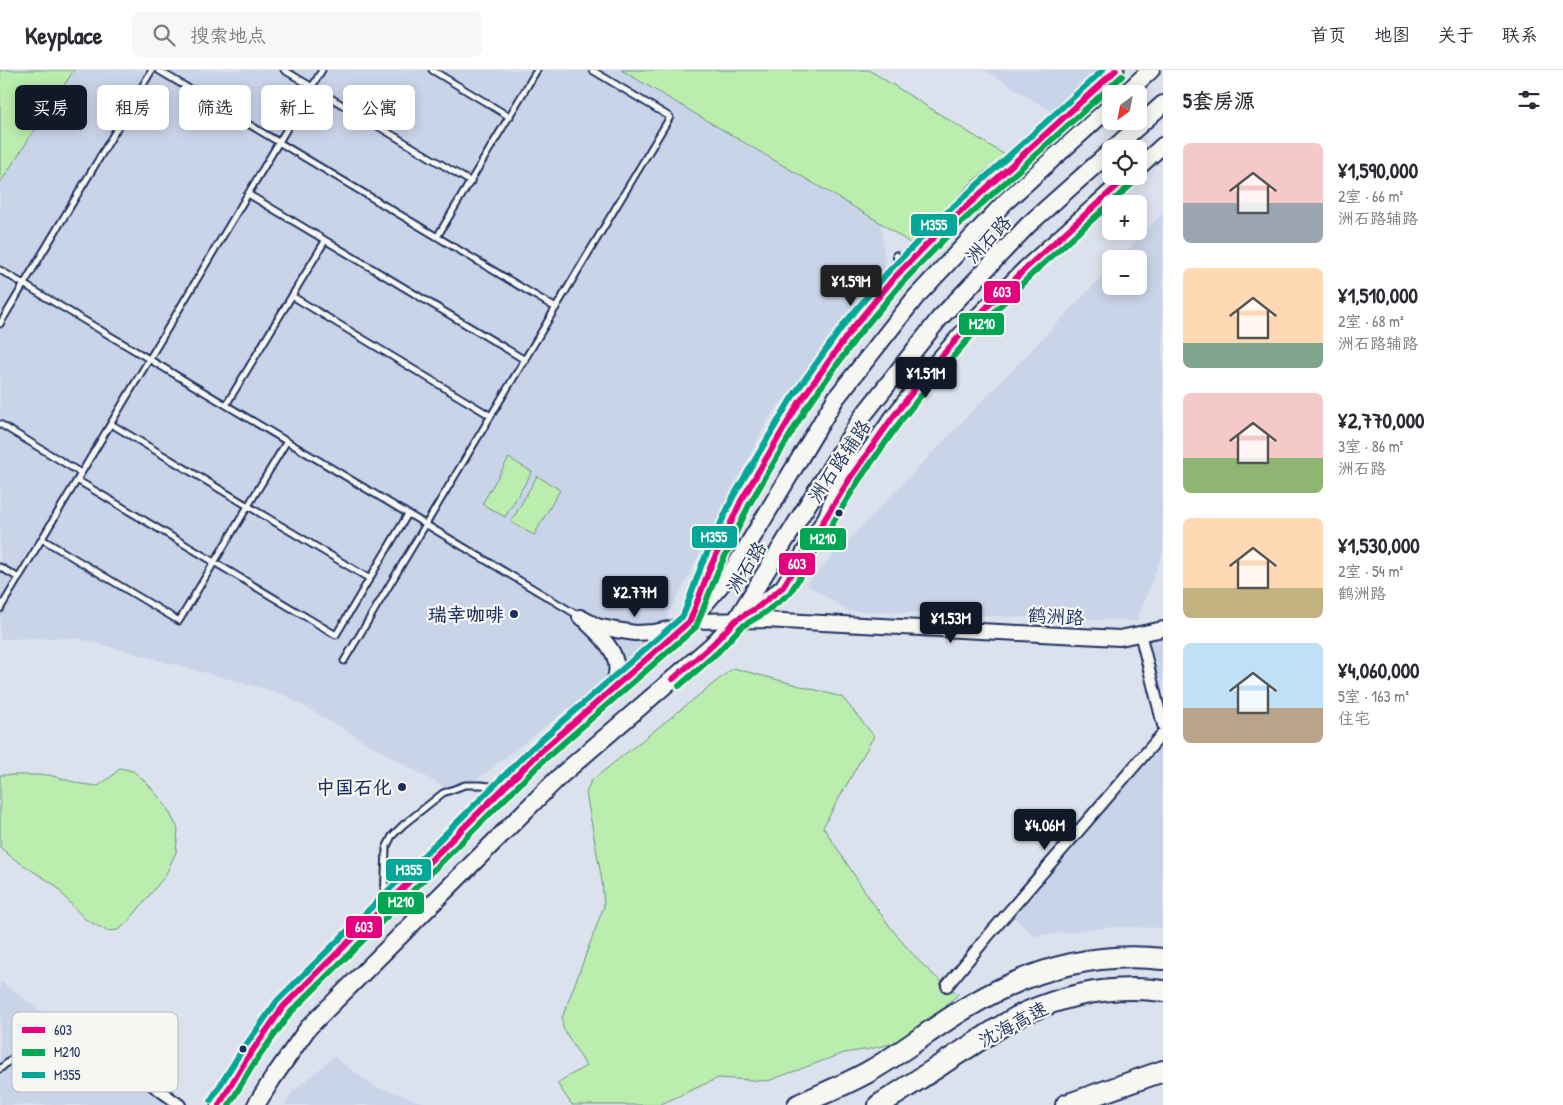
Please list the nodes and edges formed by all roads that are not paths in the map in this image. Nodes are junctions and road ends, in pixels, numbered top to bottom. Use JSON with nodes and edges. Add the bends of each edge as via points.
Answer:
{"nodes":[{"id":1,"x":152,"y":70,"type":"edge"},
{"id":2,"x":158,"y":70,"type":"edge"},
{"id":3,"x":284,"y":70,"type":"edge"},
{"id":4,"x":322,"y":70,"type":"edge"},
{"id":5,"x":432,"y":70,"type":"edge"},
{"id":6,"x":537,"y":70,"type":"edge"},
{"id":7,"x":592,"y":70,"type":"edge"},
{"id":8,"x":1116,"y":70,"type":"edge"},
{"id":9,"x":1151,"y":70,"type":"edge"},
{"id":10,"x":309,"y":85,"type":"edge"},
{"id":11,"x":313,"y":85,"type":"edge"},
{"id":12,"x":1135,"y":85,"type":"edge"},
{"id":13,"x":333,"y":100,"type":"edge"},
{"id":14,"x":1163,"y":104,"type":"edge"},
{"id":15,"x":1102,"y":114,"type":"edge"},
{"id":16,"x":510,"y":116,"type":"junction"},
{"id":17,"x":287,"y":130,"type":"edge"},
{"id":18,"x":1123,"y":140,"type":"edge"},
{"id":19,"x":279,"y":143,"type":"junction"},
{"id":20,"x":1163,"y":145,"type":"edge"},
{"id":21,"x":1102,"y":159,"type":"edge"},
{"id":22,"x":1147,"y":160,"type":"edge"},
{"id":23,"x":470,"y":182,"type":"junction"},
{"id":24,"x":1118,"y":185,"type":"edge"},
{"id":25,"x":248,"y":194,"type":"junction"},
{"id":26,"x":437,"y":237,"type":"junction"},
{"id":27,"x":325,"y":240,"type":"junction"},
{"id":28,"x":896,"y":255,"type":"dead end"},
{"id":29,"x":0,"y":270,"type":"edge"},
{"id":30,"x":900,"y":271,"type":"junction"},
{"id":31,"x":24,"y":284,"type":"junction"},
{"id":32,"x":292,"y":296,"type":"junction"},
{"id":33,"x":556,"y":308,"type":"junction"},
{"id":34,"x":0,"y":324,"type":"edge"},
{"id":35,"x":149,"y":359,"type":"junction"},
{"id":36,"x":525,"y":360,"type":"junction"},
{"id":37,"x":226,"y":405,"type":"junction"},
{"id":38,"x":491,"y":416,"type":"junction"},
{"id":39,"x":862,"y":417,"type":"junction"},
{"id":40,"x":0,"y":424,"type":"edge"},
{"id":41,"x":111,"y":424,"type":"junction"},
{"id":42,"x":286,"y":441,"type":"junction"},
{"id":43,"x":81,"y":473,"type":"junction"},
{"id":44,"x":77,"y":480,"type":"junction"},
{"id":45,"x":248,"y":506,"type":"junction"},
{"id":46,"x":408,"y":514,"type":"junction"},
{"id":47,"x":828,"y":514,"type":"junction"},
{"id":48,"x":426,"y":525,"type":"junction"},
{"id":49,"x":42,"y":539,"type":"junction"},
{"id":50,"x":214,"y":562,"type":"junction"},
{"id":51,"x":0,"y":567,"type":"edge"},
{"id":52,"x":18,"y":578,"type":"junction"},
{"id":53,"x":370,"y":579,"type":"junction"},
{"id":54,"x":0,"y":609,"type":"edge"},
{"id":55,"x":580,"y":617,"type":"junction"},
{"id":56,"x":736,"y":620,"type":"junction"},
{"id":57,"x":690,"y":621,"type":"junction"},
{"id":58,"x":1163,"y":628,"type":"edge"},
{"id":59,"x":1140,"y":633,"type":"junction"},
{"id":60,"x":344,"y":661,"type":"dead end"},
{"id":61,"x":605,"y":697,"type":"junction"},
{"id":62,"x":1163,"y":725,"type":"edge"},
{"id":63,"x":1163,"y":733,"type":"edge"},
{"id":64,"x":504,"y":787,"type":"junction"},
{"id":65,"x":382,"y":908,"type":"junction"},
{"id":66,"x":1163,"y":958,"type":"edge"},
{"id":67,"x":947,"y":986,"type":"dead end"},
{"id":68,"x":1163,"y":991,"type":"edge"},
{"id":69,"x":12,"y":1059,"type":"edge"},
{"id":70,"x":0,"y":1069,"type":"edge"},
{"id":71,"x":1163,"y":1071,"type":"edge"},
{"id":72,"x":162,"y":1092,"type":"edge"},
{"id":73,"x":180,"y":1105,"type":"edge"},
{"id":74,"x":219,"y":1105,"type":"edge"},
{"id":75,"x":256,"y":1105,"type":"edge"},
{"id":76,"x":798,"y":1105,"type":"edge"},
{"id":77,"x":879,"y":1105,"type":"edge"},
{"id":78,"x":1066,"y":1105,"type":"edge"}],
"edges":[{"from":1,"to":31,"type":"lane"},
{"from":2,"to":19,"type":"lane"},
{"from":3,"to":10,"type":"lane"},
{"from":4,"to":11,"type":"lane"},
{"from":5,"to":16,"type":"lane"},
{"from":6,"to":16,"type":"lane"},
{"from":7,"to":33,"type":"lane","via":[[670,117]]},
{"from":8,"to":30,"type":"main road"},
{"from":9,"to":12,"type":"main road"},
{"from":13,"to":23,"type":"lane"},
{"from":14,"to":18,"type":"main road","name":"洲石路"},
{"from":15,"to":57,"type":"main road","name":"洲石路","via":[[1006,202],[915,298],[836,398],[732,573]]},
{"from":16,"to":23,"type":"lane"},
{"from":17,"to":19,"type":"lane"},
{"from":19,"to":25,"type":"lane"},
{"from":19,"to":26,"type":"lane"},
{"from":20,"to":22,"type":"main road"},
{"from":21,"to":39,"type":"main road","name":"洲石路","via":[[1028,225],[946,312]]},
{"from":23,"to":26,"type":"lane"},
{"from":24,"to":47,"type":"main road","name":"洲石路辅路","via":[[1026,268],[932,367],[893,417]]},
{"from":25,"to":27,"type":"lane"},
{"from":25,"to":35,"type":"lane"},
{"from":26,"to":33,"type":"lane"},
{"from":27,"to":32,"type":"lane"},
{"from":27,"to":36,"type":"lane"},
{"from":28,"to":30,"type":"lane"},
{"from":29,"to":31,"type":"lane"},
{"from":30,"to":57,"type":"main road","via":[[852,329],[799,403],[741,501]]},
{"from":31,"to":34,"type":"lane"},
{"from":31,"to":35,"type":"lane"},
{"from":32,"to":37,"type":"lane"},
{"from":32,"to":38,"type":"lane"},
{"from":33,"to":36,"type":"lane"},
{"from":35,"to":37,"type":"lane"},
{"from":35,"to":41,"type":"lane"},
{"from":36,"to":38,"type":"lane"},
{"from":37,"to":42,"type":"lane"},
{"from":38,"to":48,"type":"lane"},
{"from":39,"to":47,"type":"main road"},
{"from":39,"to":56,"type":"main road","name":"洲石路"},
{"from":40,"to":43,"type":"lane"},
{"from":41,"to":43,"type":"lane"},
{"from":41,"to":45,"type":"lane"},
{"from":42,"to":45,"type":"lane"},
{"from":42,"to":46,"type":"lane"},
{"from":43,"to":44,"type":"lane"},
{"from":44,"to":49,"type":"lane"},
{"from":44,"to":50,"type":"lane"},
{"from":45,"to":50,"type":"lane"},
{"from":45,"to":53,"type":"lane"},
{"from":46,"to":48,"type":"lane"},
{"from":46,"to":53,"type":"lane"},
{"from":47,"to":56,"type":"main road","name":"洲石路辅路","via":[[783,587]]},
{"from":48,"to":55,"type":"lane"},
{"from":48,"to":60,"type":"lane"},
{"from":49,"to":50,"type":"lane","via":[[179,621]]},
{"from":49,"to":52,"type":"lane"},
{"from":50,"to":53,"type":"lane","via":[[336,636]]},
{"from":51,"to":52,"type":"lane"},
{"from":52,"to":54,"type":"lane"},
{"from":55,"to":57,"type":"street","name":"鹤洲路","via":[[597,626],[635,632],[654,632]]},
{"from":55,"to":61,"type":"street","via":[[610,646],[616,659],[613,686]]},
{"from":56,"to":57,"type":"street","name":"鹤洲路"},
{"from":56,"to":59,"type":"street","name":"鹤洲路","via":[[793,620],[1120,638]]},
{"from":56,"to":75,"type":"main road","name":"洲石路","via":[[712,645],[560,778],[308,1028]]},
{"from":57,"to":61,"type":"main road","name":"洲石路"},
{"from":58,"to":59,"type":"street","name":"鹤洲路"},
{"from":59,"to":62,"type":"street"},
{"from":61,"to":64,"type":"main road","name":"洲石路"},
{"from":63,"to":67,"type":"street"},
{"from":64,"to":65,"type":"main road","name":"洲石路"},
{"from":64,"to":65,"type":"lane","via":[[465,785],[443,793],[403,825],[386,848]]},
{"from":65,"to":74,"type":"main road","name":"洲石路","via":[[283,1007]]},
{"from":66,"to":76,"type":"highway","via":[[1096,959],[1056,966],[1013,982],[971,1005],[871,1071]]},
{"from":68,"to":77,"type":"highway","name":"沈海高速","via":[[1105,990],[1062,999],[1024,1014]]},
{"from":69,"to":70,"type":"lane"},
{"from":71,"to":78,"type":"highway"},
{"from":72,"to":73,"type":"street"}]}
